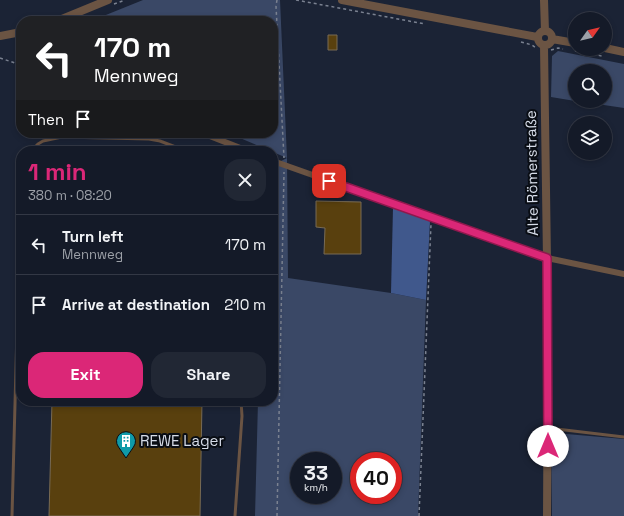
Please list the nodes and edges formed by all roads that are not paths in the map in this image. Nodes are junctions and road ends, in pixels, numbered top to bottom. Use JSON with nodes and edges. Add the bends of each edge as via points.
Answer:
{"nodes":[{"id":1,"x":108,"y":0,"type":"edge"},
{"id":2,"x":342,"y":0,"type":"edge"},
{"id":3,"x":544,"y":0,"type":"edge"},
{"id":4,"x":68,"y":16,"type":"edge"},
{"id":5,"x":545,"y":31,"type":"junction"},
{"id":6,"x":16,"y":33,"type":"edge"},
{"id":7,"x":0,"y":36,"type":"edge"},
{"id":8,"x":537,"y":37,"type":"junction"},
{"id":9,"x":552,"y":39,"type":"junction"},
{"id":10,"x":568,"y":45,"type":"edge"},
{"id":11,"x":544,"y":48,"type":"junction"},
{"id":12,"x":612,"y":52,"type":"edge"},
{"id":13,"x":624,"y":52,"type":"edge"},
{"id":14,"x":57,"y":138,"type":"edge"},
{"id":15,"x":106,"y":138,"type":"edge"},
{"id":16,"x":215,"y":138,"type":"edge"},
{"id":17,"x":36,"y":146,"type":"edge"},
{"id":18,"x":173,"y":146,"type":"edge"},
{"id":19,"x":235,"y":146,"type":"edge"},
{"id":20,"x":278,"y":163,"type":"edge"},
{"id":21,"x":547,"y":258,"type":"junction"},
{"id":22,"x":624,"y":274,"type":"edge"},
{"id":23,"x":16,"y":367,"type":"edge"},
{"id":24,"x":241,"y":406,"type":"edge"},
{"id":25,"x":548,"y":428,"type":"junction"},
{"id":26,"x":624,"y":437,"type":"edge"},
{"id":27,"x":12,"y":516,"type":"edge"},
{"id":28,"x":235,"y":516,"type":"edge"},
{"id":29,"x":547,"y":516,"type":"edge"}],
"edges":[{"from":1,"to":4,"type":"street"},
{"from":2,"to":8,"type":"street"},
{"from":3,"to":5,"type":"street"},
{"from":5,"to":8,"type":"street","via":[[540,32]]},
{"from":5,"to":9,"type":"street"},
{"from":6,"to":7,"type":"street"},
{"from":8,"to":11,"type":"street"},
{"from":9,"to":10,"type":"street"},
{"from":9,"to":11,"type":"street"},
{"from":11,"to":21,"type":"street","name":"Alte Römerstraße"},
{"from":12,"to":13,"type":"street"},
{"from":14,"to":17,"type":"lane","via":[[43,141]]},
{"from":15,"to":18,"type":"lane","via":[[149,139]]},
{"from":16,"to":19,"type":"street"},
{"from":20,"to":21,"type":"street"},
{"from":21,"to":22,"type":"street"},
{"from":21,"to":25,"type":"street","name":"Alte Römerstraße"},
{"from":23,"to":27,"type":"lane"},
{"from":24,"to":28,"type":"lane"},
{"from":25,"to":26,"type":"lane"},
{"from":25,"to":29,"type":"street","name":"Alte Römerstraße"}]}
